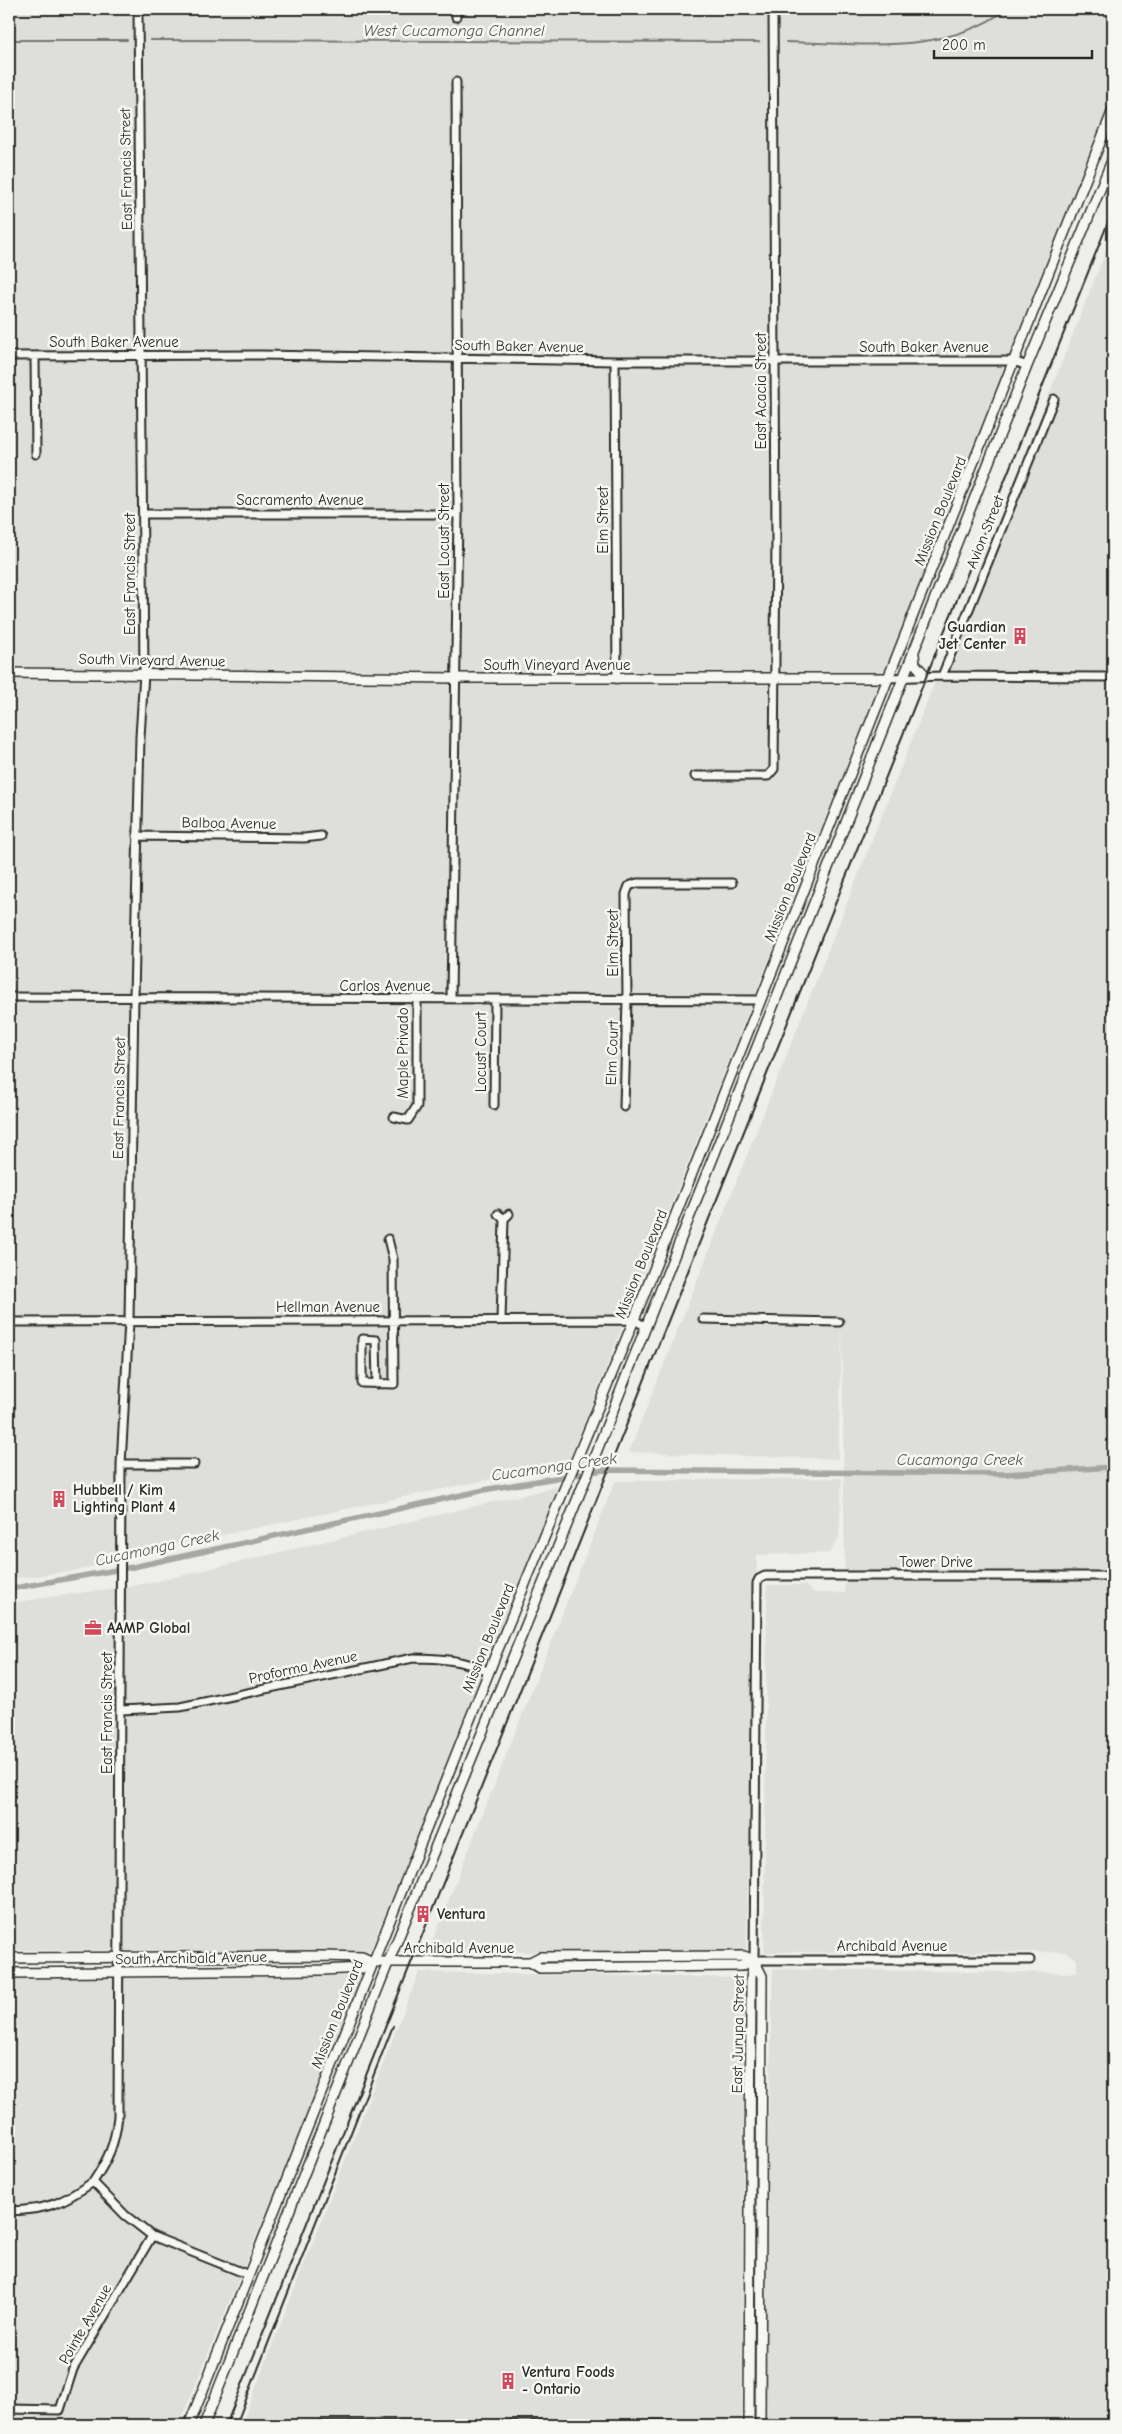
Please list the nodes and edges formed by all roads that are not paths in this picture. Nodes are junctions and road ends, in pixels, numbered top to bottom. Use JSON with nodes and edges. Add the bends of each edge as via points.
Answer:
{"nodes":[{"id":1,"x":138,"y":9,"type":"edge"},
{"id":2,"x":773,"y":9,"type":"edge"},
{"id":3,"x":456,"y":82,"type":"dead end"},
{"id":4,"x":1113,"y":110,"type":"edge"},
{"id":5,"x":1113,"y":158,"type":"edge"},
{"id":6,"x":9,"y":356,"type":"edge"},
{"id":7,"x":35,"y":356,"type":"junction"},
{"id":8,"x":142,"y":356,"type":"junction"},
{"id":9,"x":457,"y":359,"type":"junction"},
{"id":10,"x":774,"y":359,"type":"junction"},
{"id":11,"x":615,"y":361,"type":"junction"},
{"id":12,"x":1014,"y":361,"type":"junction"},
{"id":13,"x":1027,"y":366,"type":"junction"},
{"id":14,"x":1054,"y":399,"type":"dead end"},
{"id":15,"x":36,"y":454,"type":"dead end"},
{"id":16,"x":143,"y":514,"type":"junction"},
{"id":17,"x":458,"y":514,"type":"junction"},
{"id":18,"x":914,"y":653,"type":"junction"},
{"id":19,"x":9,"y":673,"type":"edge"},
{"id":20,"x":144,"y":673,"type":"junction"},
{"id":21,"x":926,"y":676,"type":"junction"},
{"id":22,"x":942,"y":676,"type":"junction"},
{"id":23,"x":905,"y":677,"type":"junction"},
{"id":24,"x":1105,"y":677,"type":"dead end"},
{"id":25,"x":456,"y":678,"type":"junction"},
{"id":26,"x":888,"y":678,"type":"junction"},
{"id":27,"x":617,"y":679,"type":"junction"},
{"id":28,"x":776,"y":679,"type":"junction"},
{"id":29,"x":694,"y":776,"type":"dead end"},
{"id":30,"x":138,"y":836,"type":"junction"},
{"id":31,"x":321,"y":836,"type":"dead end"},
{"id":32,"x":732,"y":884,"type":"dead end"},
{"id":33,"x":9,"y":997,"type":"edge"},
{"id":34,"x":134,"y":997,"type":"junction"},
{"id":35,"x":417,"y":1000,"type":"junction"},
{"id":36,"x":451,"y":1000,"type":"junction"},
{"id":37,"x":495,"y":1000,"type":"junction"},
{"id":38,"x":627,"y":1000,"type":"junction"},
{"id":39,"x":760,"y":1000,"type":"junction"},
{"id":40,"x":494,"y":1105,"type":"dead end"},
{"id":41,"x":624,"y":1107,"type":"dead end"},
{"id":42,"x":394,"y":1117,"type":"dead end"},
{"id":43,"x":498,"y":1214,"type":"dead end"},
{"id":44,"x":388,"y":1240,"type":"dead end"},
{"id":45,"x":703,"y":1319,"type":"dead end"},
{"id":46,"x":501,"y":1320,"type":"junction"},
{"id":47,"x":634,"y":1320,"type":"junction"},
{"id":48,"x":129,"y":1321,"type":"junction"},
{"id":49,"x":392,"y":1321,"type":"junction"},
{"id":50,"x":9,"y":1322,"type":"edge"},
{"id":51,"x":839,"y":1322,"type":"dead end"},
{"id":52,"x":645,"y":1326,"type":"junction"},
{"id":53,"x":377,"y":1384,"type":"junction"},
{"id":54,"x":121,"y":1464,"type":"junction"},
{"id":55,"x":194,"y":1464,"type":"dead end"},
{"id":56,"x":1113,"y":1576,"type":"edge"},
{"id":57,"x":489,"y":1672,"type":"junction"},
{"id":58,"x":120,"y":1710,"type":"junction"},
{"id":59,"x":404,"y":1923,"type":"junction"},
{"id":60,"x":687,"y":1956,"type":"junction"},
{"id":61,"x":9,"y":1958,"type":"edge"},
{"id":62,"x":119,"y":1958,"type":"junction"},
{"id":63,"x":754,"y":1960,"type":"junction"},
{"id":64,"x":1030,"y":1960,"type":"dead end"},
{"id":65,"x":372,"y":1962,"type":"junction"},
{"id":66,"x":389,"y":1962,"type":"junction"},
{"id":67,"x":412,"y":1962,"type":"junction"},
{"id":68,"x":530,"y":1962,"type":"junction"},
{"id":69,"x":662,"y":1967,"type":"junction"},
{"id":70,"x":350,"y":1968,"type":"junction"},
{"id":71,"x":119,"y":1972,"type":"junction"},
{"id":72,"x":9,"y":1973,"type":"edge"},
{"id":73,"x":361,"y":1990,"type":"junction"},
{"id":74,"x":93,"y":2182,"type":"junction"},
{"id":75,"x":9,"y":2210,"type":"edge"},
{"id":76,"x":152,"y":2236,"type":"junction"},
{"id":77,"x":249,"y":2275,"type":"junction"},
{"id":78,"x":9,"y":2410,"type":"edge"},
{"id":79,"x":188,"y":2425,"type":"edge"},
{"id":80,"x":204,"y":2425,"type":"edge"},
{"id":81,"x":749,"y":2425,"type":"edge"},
{"id":82,"x":760,"y":2425,"type":"edge"}],
"edges":[{"from":1,"to":8,"type":"street","name":"East Francis Street"},
{"from":2,"to":10,"type":"street","name":"East Acacia Street"},
{"from":3,"to":9,"type":"street","name":"East Locust Street"},
{"from":4,"to":12,"type":"main road","name":"Mission Boulevard"},
{"from":5,"to":13,"type":"main road","name":"Mission Boulevard"},
{"from":6,"to":7,"type":"street","name":"South Baker Avenue"},
{"from":7,"to":8,"type":"street","name":"South Baker Avenue"},
{"from":7,"to":15,"type":"street"},
{"from":8,"to":9,"type":"street","name":"South Baker Avenue"},
{"from":8,"to":16,"type":"street","name":"East Francis Street"},
{"from":9,"to":11,"type":"street","name":"South Baker Avenue"},
{"from":9,"to":17,"type":"street","name":"East Locust Street"},
{"from":10,"to":11,"type":"street","name":"South Baker Avenue"},
{"from":10,"to":12,"type":"street","name":"South Baker Avenue"},
{"from":10,"to":28,"type":"street","name":"East Acacia Street"},
{"from":11,"to":27,"type":"street","name":"Elm Street"},
{"from":12,"to":13,"type":"street","name":"South Baker Avenue"},
{"from":12,"to":26,"type":"main road","name":"Mission Boulevard"},
{"from":13,"to":18,"type":"main road","name":"Mission Boulevard"},
{"from":14,"to":22,"type":"street","name":"Avion Street"},
{"from":16,"to":17,"type":"street","name":"Sacramento Avenue"},
{"from":16,"to":20,"type":"street","name":"East Francis Street"},
{"from":17,"to":25,"type":"street","name":"East Locust Street"},
{"from":18,"to":21,"type":"main road","via":[[914,663]]},
{"from":18,"to":23,"type":"main road","name":"Mission Boulevard"},
{"from":19,"to":20,"type":"main road","name":"South Vineyard Avenue"},
{"from":20,"to":25,"type":"main road","name":"South Vineyard Avenue"},
{"from":20,"to":30,"type":"street","name":"East Francis Street"},
{"from":21,"to":22,"type":"street","name":"South Vineyard Avenue"},
{"from":21,"to":23,"type":"street","name":"South Vineyard Avenue"},
{"from":22,"to":24,"type":"street","name":"South Vineyard Avenue"},
{"from":23,"to":26,"type":"street","name":"South Vineyard Avenue"},
{"from":23,"to":52,"type":"main road","name":"Mission Boulevard"},
{"from":25,"to":27,"type":"main road","name":"South Vineyard Avenue"},
{"from":25,"to":36,"type":"street","name":"East Locust Street"},
{"from":26,"to":28,"type":"main road","name":"South Vineyard Avenue"},
{"from":26,"to":39,"type":"main road","name":"Mission Boulevard"},
{"from":27,"to":28,"type":"main road","name":"South Vineyard Avenue"},
{"from":28,"to":29,"type":"street","name":"East Acacia Street","via":[[772,773],[768,776]]},
{"from":30,"to":31,"type":"street","name":"Balboa Avenue"},
{"from":30,"to":34,"type":"street","name":"East Francis Street"},
{"from":32,"to":38,"type":"street","name":"Elm Street","via":[[637,883],[629,886],[626,894]]},
{"from":33,"to":34,"type":"street","name":"Carlos Avenue"},
{"from":34,"to":35,"type":"street","name":"Carlos Avenue"},
{"from":34,"to":48,"type":"street","name":"East Francis Street"},
{"from":35,"to":36,"type":"street","name":"Carlos Avenue"},
{"from":35,"to":42,"type":"street","name":"Maple Privado","via":[[417,1106],[408,1120]]},
{"from":36,"to":37,"type":"street","name":"Carlos Avenue"},
{"from":37,"to":38,"type":"street","name":"Carlos Avenue"},
{"from":37,"to":40,"type":"street","name":"Locust Court"},
{"from":38,"to":39,"type":"street","name":"Carlos Avenue"},
{"from":38,"to":41,"type":"street","name":"Elm Court"},
{"from":39,"to":47,"type":"main road","name":"Mission Boulevard"},
{"from":43,"to":46,"type":"street","via":[[506,1217]]},
{"from":44,"to":49,"type":"street","via":[[393,1260]]},
{"from":45,"to":51,"type":"street"},
{"from":46,"to":47,"type":"street","name":"Hellman Avenue"},
{"from":46,"to":49,"type":"street","name":"Hellman Avenue"},
{"from":47,"to":52,"type":"street","name":"Hellman Avenue"},
{"from":47,"to":57,"type":"main road","name":"Mission Boulevard"},
{"from":48,"to":49,"type":"street","name":"Hellman Avenue"},
{"from":48,"to":50,"type":"street","name":"Hellman Avenue"},
{"from":48,"to":54,"type":"street","name":"East Francis Street"},
{"from":49,"to":53,"type":"street","via":[[394,1384]]},
{"from":52,"to":59,"type":"main road","name":"Mission Boulevard"},
{"from":53,"to":53,"type":"street","via":[[362,1383],[362,1339],[376,1340]]},
{"from":54,"to":55,"type":"street"},
{"from":54,"to":58,"type":"street","name":"East Francis Street"},
{"from":56,"to":63,"type":"street","name":"Tower Drive","via":[[766,1576],[759,1579],[756,1593]]},
{"from":57,"to":58,"type":"street","name":"Proforma Avenue","via":[[441,1658],[413,1658],[180,1706]]},
{"from":57,"to":65,"type":"main road","name":"Mission Boulevard"},
{"from":58,"to":62,"type":"street","name":"East Francis Street"},
{"from":59,"to":66,"type":"main road","name":"Mission Boulevard"},
{"from":59,"to":67,"type":"main road","via":[[400,1949],[403,1956]]},
{"from":60,"to":63,"type":"main road","name":"Archibald Avenue","via":[[744,1956]]},
{"from":60,"to":68,"type":"main road","name":"Archibald Avenue","via":[[540,1957]]},
{"from":60,"to":69,"type":"main road"},
{"from":61,"to":62,"type":"main road","name":"South Archibald Avenue"},
{"from":62,"to":65,"type":"main road","name":"South Archibald Avenue","via":[[362,1956]]},
{"from":62,"to":71,"type":"street","name":"East Francis Street"},
{"from":63,"to":64,"type":"street","name":"Archibald Avenue"},
{"from":63,"to":69,"type":"main road","name":"Archibald Avenue","via":[[741,1966]]},
{"from":63,"to":81,"type":"main road","name":"East Jurupa Street","via":[[751,1977]]},
{"from":63,"to":82,"type":"main road","name":"East Jurupa Street","via":[[762,1976]]},
{"from":65,"to":66,"type":"main road","name":"South Archibald Avenue"},
{"from":65,"to":70,"type":"main road","name":"South Archibald Avenue","via":[[362,1968]]},
{"from":65,"to":73,"type":"main road","name":"Mission Boulevard"},
{"from":66,"to":67,"type":"main road","name":"Archibald Avenue"},
{"from":66,"to":80,"type":"main road","name":"Mission Boulevard"},
{"from":67,"to":68,"type":"main road","name":"Archibald Avenue"},
{"from":68,"to":69,"type":"main road","name":"Archibald Avenue","via":[[540,1968]]},
{"from":70,"to":71,"type":"main road","name":"South Archibald Avenue"},
{"from":70,"to":73,"type":"main road","via":[[363,1975]]},
{"from":71,"to":72,"type":"main road","name":"South Archibald Avenue"},
{"from":71,"to":74,"type":"street","name":"East Francis Street","via":[[116,2139]]},
{"from":73,"to":77,"type":"main road","name":"Mission Boulevard"},
{"from":74,"to":75,"type":"street","via":[[63,2202],[30,2210]]},
{"from":74,"to":76,"type":"street","via":[[125,2215]]},
{"from":76,"to":77,"type":"street"},
{"from":76,"to":78,"type":"street","name":"Pointe Avenue","via":[[73,2369],[60,2410]]},
{"from":77,"to":79,"type":"main road","name":"Mission Boulevard"}]}
